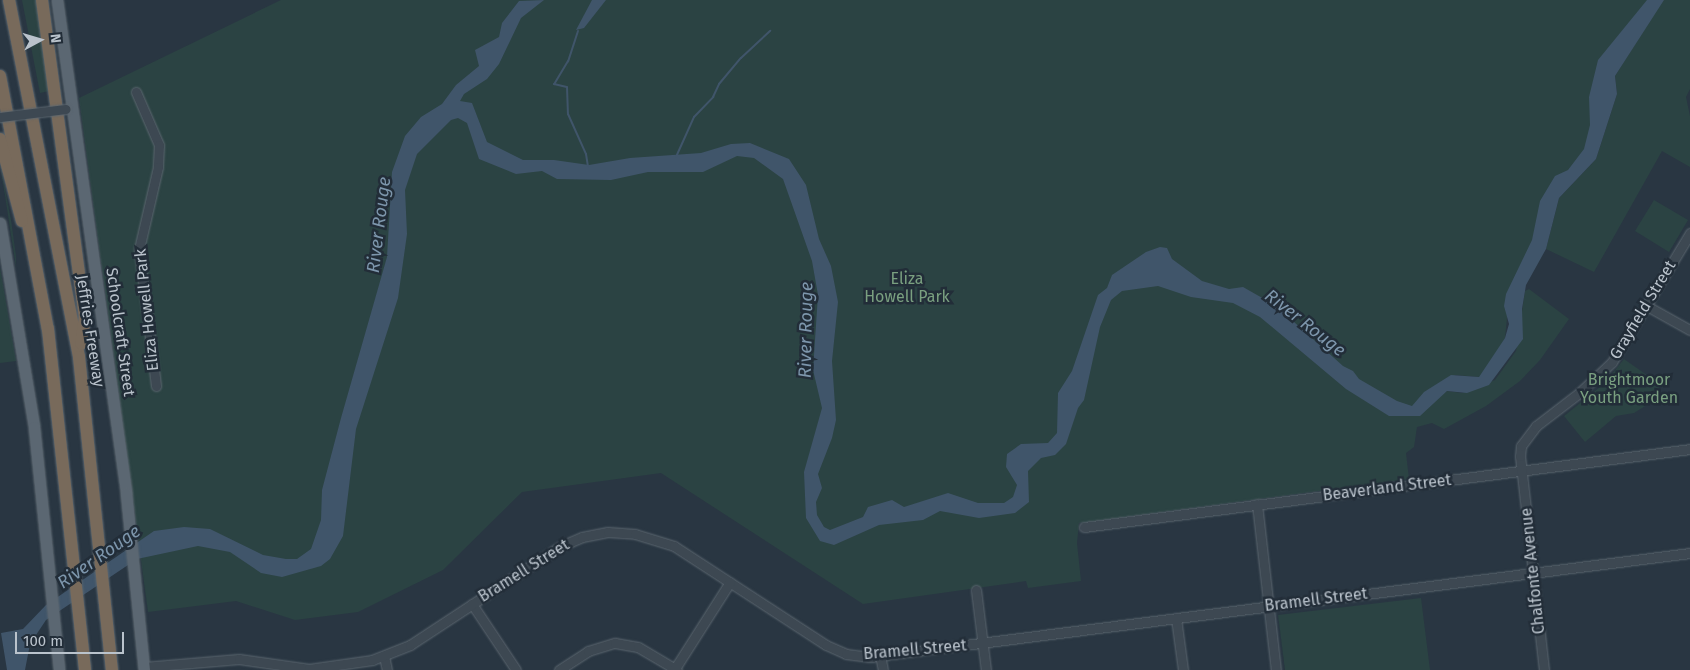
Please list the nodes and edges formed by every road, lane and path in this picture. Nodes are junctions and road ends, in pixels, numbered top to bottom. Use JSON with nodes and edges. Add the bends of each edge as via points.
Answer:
{"nodes":[{"id":1,"x":9,"y":0,"type":"edge"},
{"id":2,"x":42,"y":0,"type":"edge"},
{"id":3,"x":57,"y":0,"type":"edge"},
{"id":4,"x":0,"y":76,"type":"edge"},
{"id":5,"x":136,"y":92,"type":"dead end"},
{"id":6,"x":69,"y":108,"type":"junction"},
{"id":7,"x":0,"y":117,"type":"edge"},
{"id":8,"x":0,"y":139,"type":"edge"},
{"id":9,"x":0,"y":222,"type":"edge"},
{"id":10,"x":1690,"y":233,"type":"edge"},
{"id":11,"x":38,"y":270,"type":"junction"},
{"id":12,"x":1647,"y":306,"type":"junction"},
{"id":13,"x":1690,"y":330,"type":"edge"},
{"id":14,"x":79,"y":357,"type":"junction"},
{"id":15,"x":156,"y":386,"type":"dead end"},
{"id":16,"x":1690,"y":449,"type":"edge"},
{"id":17,"x":1522,"y":471,"type":"junction"},
{"id":18,"x":1257,"y":504,"type":"junction"},
{"id":19,"x":1084,"y":526,"type":"dead end"},
{"id":20,"x":1690,"y":553,"type":"edge"},
{"id":21,"x":1533,"y":574,"type":"junction"},
{"id":22,"x":730,"y":582,"type":"junction"},
{"id":23,"x":976,"y":590,"type":"dead end"},
{"id":24,"x":472,"y":604,"type":"junction"},
{"id":25,"x":1268,"y":606,"type":"junction"},
{"id":26,"x":1176,"y":618,"type":"junction"},
{"id":27,"x":983,"y":644,"type":"junction"},
{"id":28,"x":880,"y":655,"type":"junction"},
{"id":29,"x":384,"y":656,"type":"junction"},
{"id":30,"x":84,"y":667,"type":"edge"},
{"id":31,"x":144,"y":669,"type":"edge"},
{"id":32,"x":59,"y":670,"type":"edge"},
{"id":33,"x":112,"y":670,"type":"edge"},
{"id":34,"x":387,"y":670,"type":"edge"},
{"id":35,"x":516,"y":670,"type":"edge"},
{"id":36,"x":559,"y":670,"type":"edge"},
{"id":37,"x":675,"y":670,"type":"edge"},
{"id":38,"x":883,"y":670,"type":"edge"},
{"id":39,"x":986,"y":670,"type":"edge"},
{"id":40,"x":1183,"y":670,"type":"edge"},
{"id":41,"x":1276,"y":670,"type":"edge"},
{"id":42,"x":1544,"y":670,"type":"edge"}],
"edges":[{"from":1,"to":14,"type":"highway","name":"Jeffries Freeway"},
{"from":2,"to":14,"type":"highway","via":[[85,316]]},
{"from":3,"to":6,"type":"main road","name":"Schoolcraft Street"},
{"from":4,"to":11,"type":"highway"},
{"from":5,"to":15,"type":"street","name":"Eliza Howell Park","via":[[159,146],[158,167],[139,249]]},
{"from":6,"to":7,"type":"street","bridge":true},
{"from":6,"to":31,"type":"main road","name":"Schoolcraft Street","via":[[129,534]]},
{"from":8,"to":11,"type":"highway","via":[[10,186]]},
{"from":9,"to":32,"type":"main road","via":[[30,401]]},
{"from":10,"to":12,"type":"street","name":"Grayfield Street"},
{"from":11,"to":30,"type":"highway","via":[[54,376]]},
{"from":12,"to":13,"type":"street"},
{"from":12,"to":17,"type":"street","name":"Grayfield Street","via":[[1604,371],[1528,433],[1520,456]]},
{"from":14,"to":33,"type":"highway","name":"Jeffries Freeway"},
{"from":16,"to":17,"type":"street","name":"Beaverland Street"},
{"from":17,"to":18,"type":"street","name":"Beaverland Street"},
{"from":17,"to":21,"type":"street","name":"Chalfonte Avenue"},
{"from":18,"to":19,"type":"street","name":"Beaverland Street"},
{"from":18,"to":25,"type":"street"},
{"from":20,"to":21,"type":"street","name":"Bramell Street"},
{"from":21,"to":25,"type":"street","name":"Bramell Street"},
{"from":21,"to":42,"type":"street","name":"Chalfonte Avenue"},
{"from":22,"to":24,"type":"street","name":"Bramell Street","via":[[663,541],[608,532],[582,537],[561,546]]},
{"from":22,"to":28,"type":"street","name":"Bramell Street","via":[[836,650],[858,656]]},
{"from":22,"to":37,"type":"street"},
{"from":23,"to":27,"type":"street"},
{"from":24,"to":29,"type":"street","name":"Bramell Street","via":[[410,644]]},
{"from":24,"to":35,"type":"street"},
{"from":25,"to":26,"type":"street","name":"Bramell Street"},
{"from":25,"to":41,"type":"street"},
{"from":26,"to":27,"type":"street","name":"Bramell Street"},
{"from":26,"to":40,"type":"street"},
{"from":27,"to":28,"type":"street","name":"Bramell Street"},
{"from":27,"to":39,"type":"street"},
{"from":28,"to":38,"type":"street"},
{"from":29,"to":31,"type":"street","name":"Bramell Street","via":[[309,669],[239,659]]},
{"from":29,"to":34,"type":"street"},
{"from":36,"to":37,"type":"street","via":[[588,651],[615,643],[638,647]]}]}
